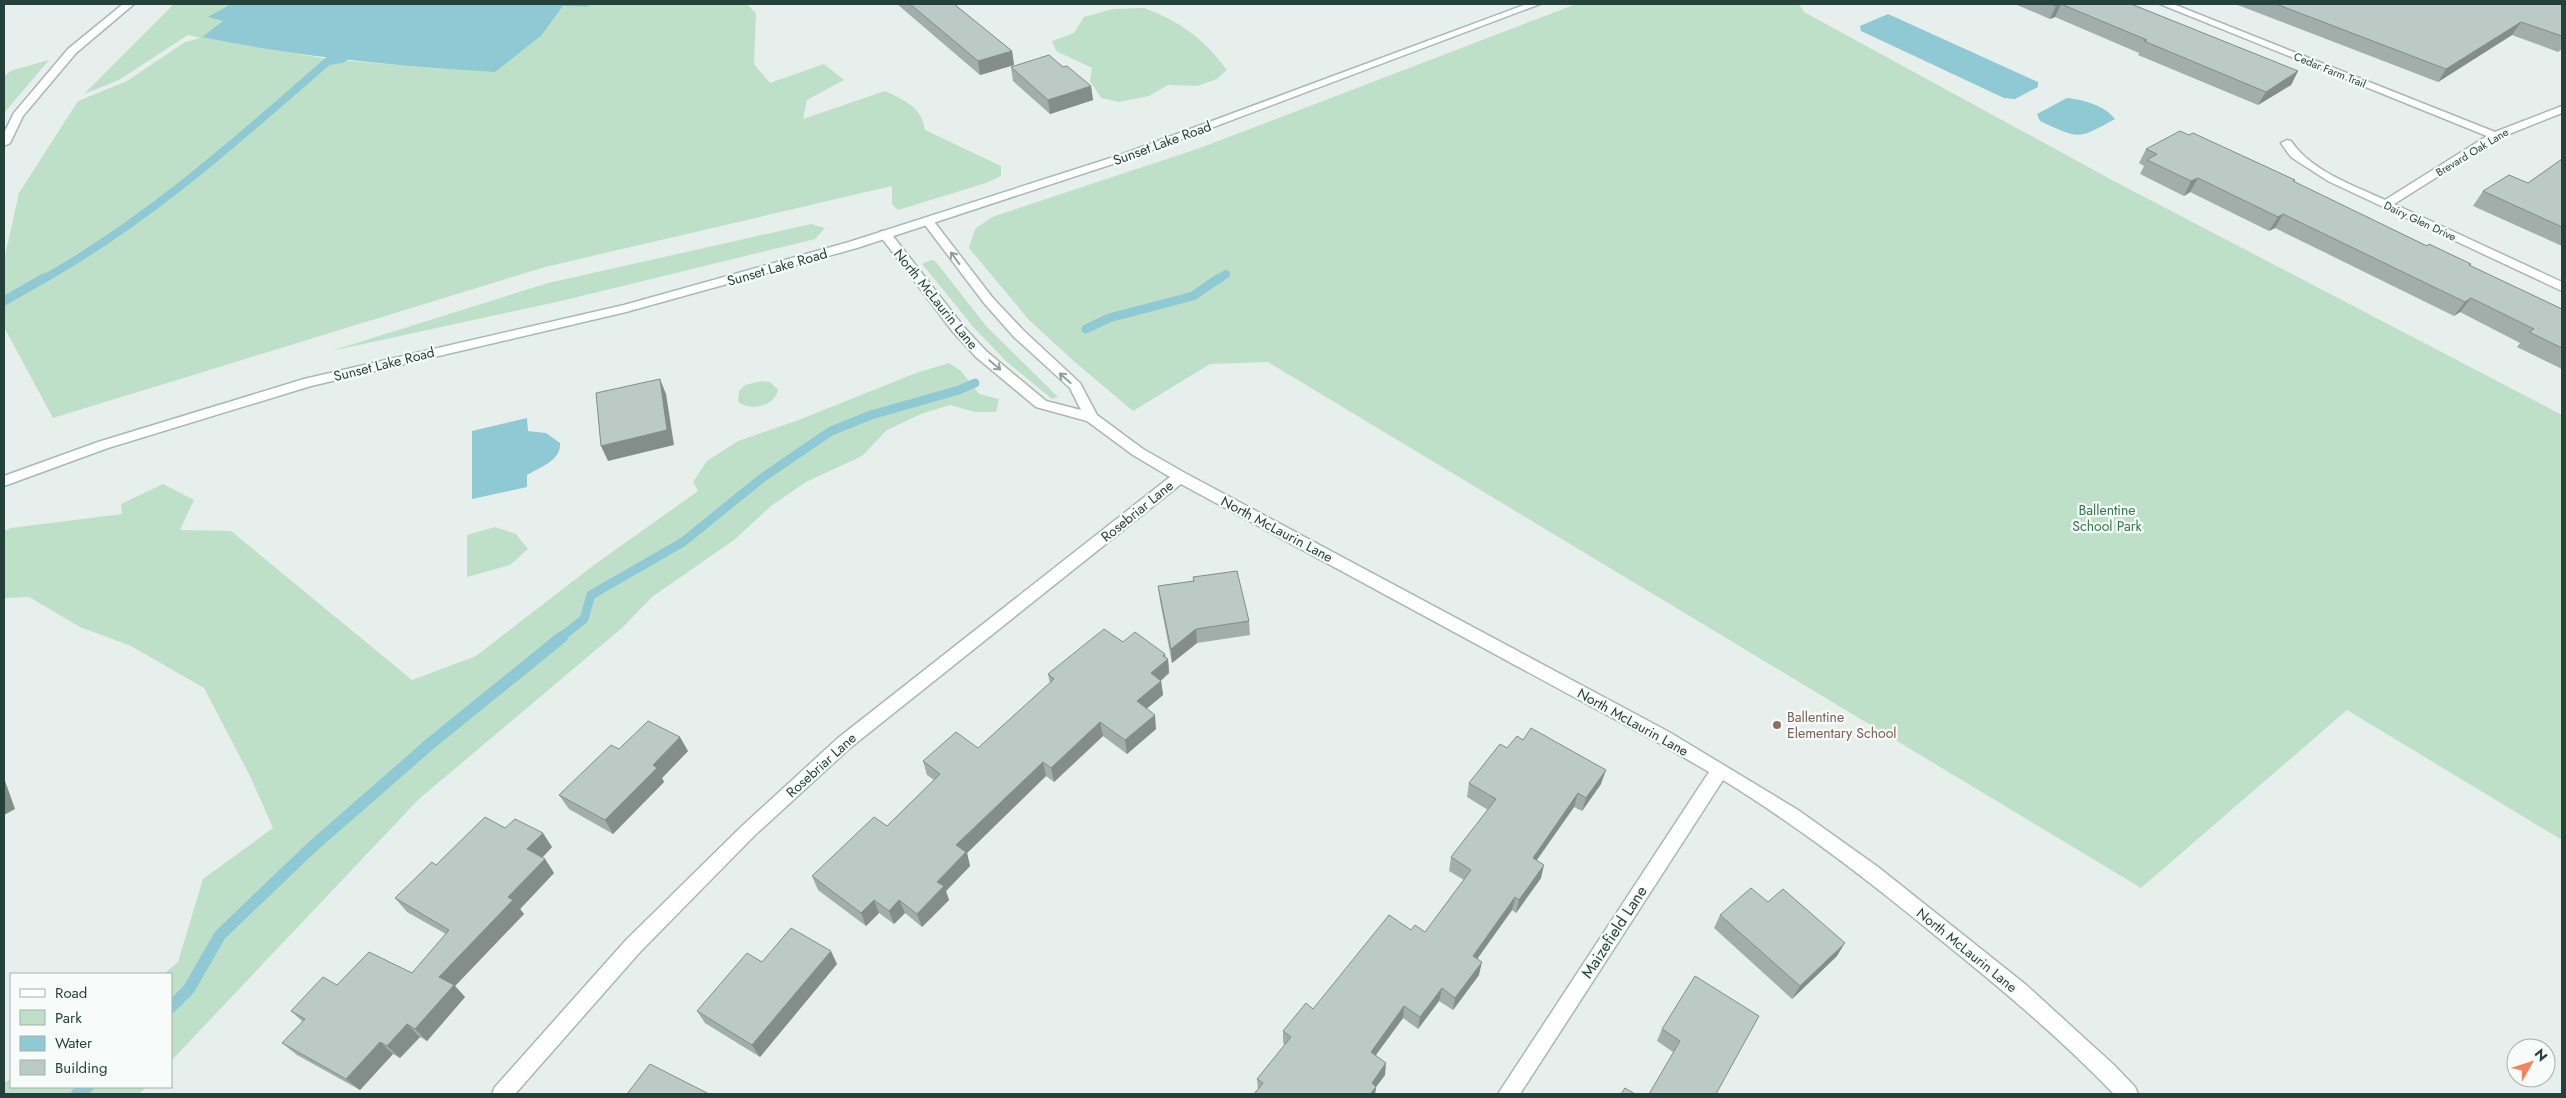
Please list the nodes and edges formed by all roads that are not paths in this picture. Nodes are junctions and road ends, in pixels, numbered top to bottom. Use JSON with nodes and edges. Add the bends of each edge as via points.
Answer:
{"nodes":[{"id":1,"x":129,"y":4,"type":"edge"},
{"id":2,"x":1535,"y":4,"type":"edge"},
{"id":3,"x":2166,"y":4,"type":"edge"},
{"id":4,"x":2562,"y":109,"type":"edge"},
{"id":5,"x":2494,"y":136,"type":"junction"},
{"id":6,"x":4,"y":143,"type":"edge"},
{"id":7,"x":2287,"y":143,"type":"dead end"},
{"id":8,"x":2386,"y":204,"type":"junction"},
{"id":9,"x":928,"y":221,"type":"junction"},
{"id":10,"x":885,"y":234,"type":"junction"},
{"id":11,"x":2562,"y":287,"type":"edge"},
{"id":12,"x":1092,"y":418,"type":"junction"},
{"id":13,"x":1180,"y":477,"type":"junction"},
{"id":14,"x":5,"y":479,"type":"edge"},
{"id":15,"x":1720,"y":770,"type":"junction"},
{"id":16,"x":502,"y":1094,"type":"edge"},
{"id":17,"x":1508,"y":1094,"type":"edge"},
{"id":18,"x":2128,"y":1094,"type":"edge"}],
"edges":[{"from":1,"to":6,"type":"street","via":[[72,51],[18,115]]},
{"from":2,"to":9,"type":"street","name":"Sunset Lake Road","via":[[1127,156]]},
{"from":3,"to":5,"type":"street","name":"Cedar Farm Trail"},
{"from":4,"to":5,"type":"street","name":"Brevard Oak Lane"},
{"from":5,"to":8,"type":"street","name":"Brevard Oak Lane"},
{"from":7,"to":8,"type":"street","name":"Dairy Glen Drive","via":[[2295,155],[2313,168]]},
{"from":8,"to":11,"type":"street","name":"Dairy Glen Drive"},
{"from":9,"to":10,"type":"street","name":"Sunset Lake Road"},
{"from":12,"to":9,"type":"street","name":"North McLaurin Lane","one_way":true,"via":[[1075,386],[1006,321]]},
{"from":10,"to":12,"type":"street","name":"North McLaurin Lane","one_way":true,"via":[[981,354],[1041,404]]},
{"from":10,"to":14,"type":"street","name":"Sunset Lake Road","via":[[626,308],[309,382]]},
{"from":12,"to":13,"type":"street","name":"North McLaurin Lane","via":[[1138,452]]},
{"from":13,"to":15,"type":"street","name":"North McLaurin Lane","via":[[1663,736]]},
{"from":13,"to":16,"type":"street","name":"Rosebriar Lane","via":[[844,743],[748,831],[633,946]]},
{"from":15,"to":17,"type":"street","name":"Maizefield Lane"},
{"from":15,"to":18,"type":"street","name":"North McLaurin Lane","via":[[1792,815],[1997,972]]}]}
